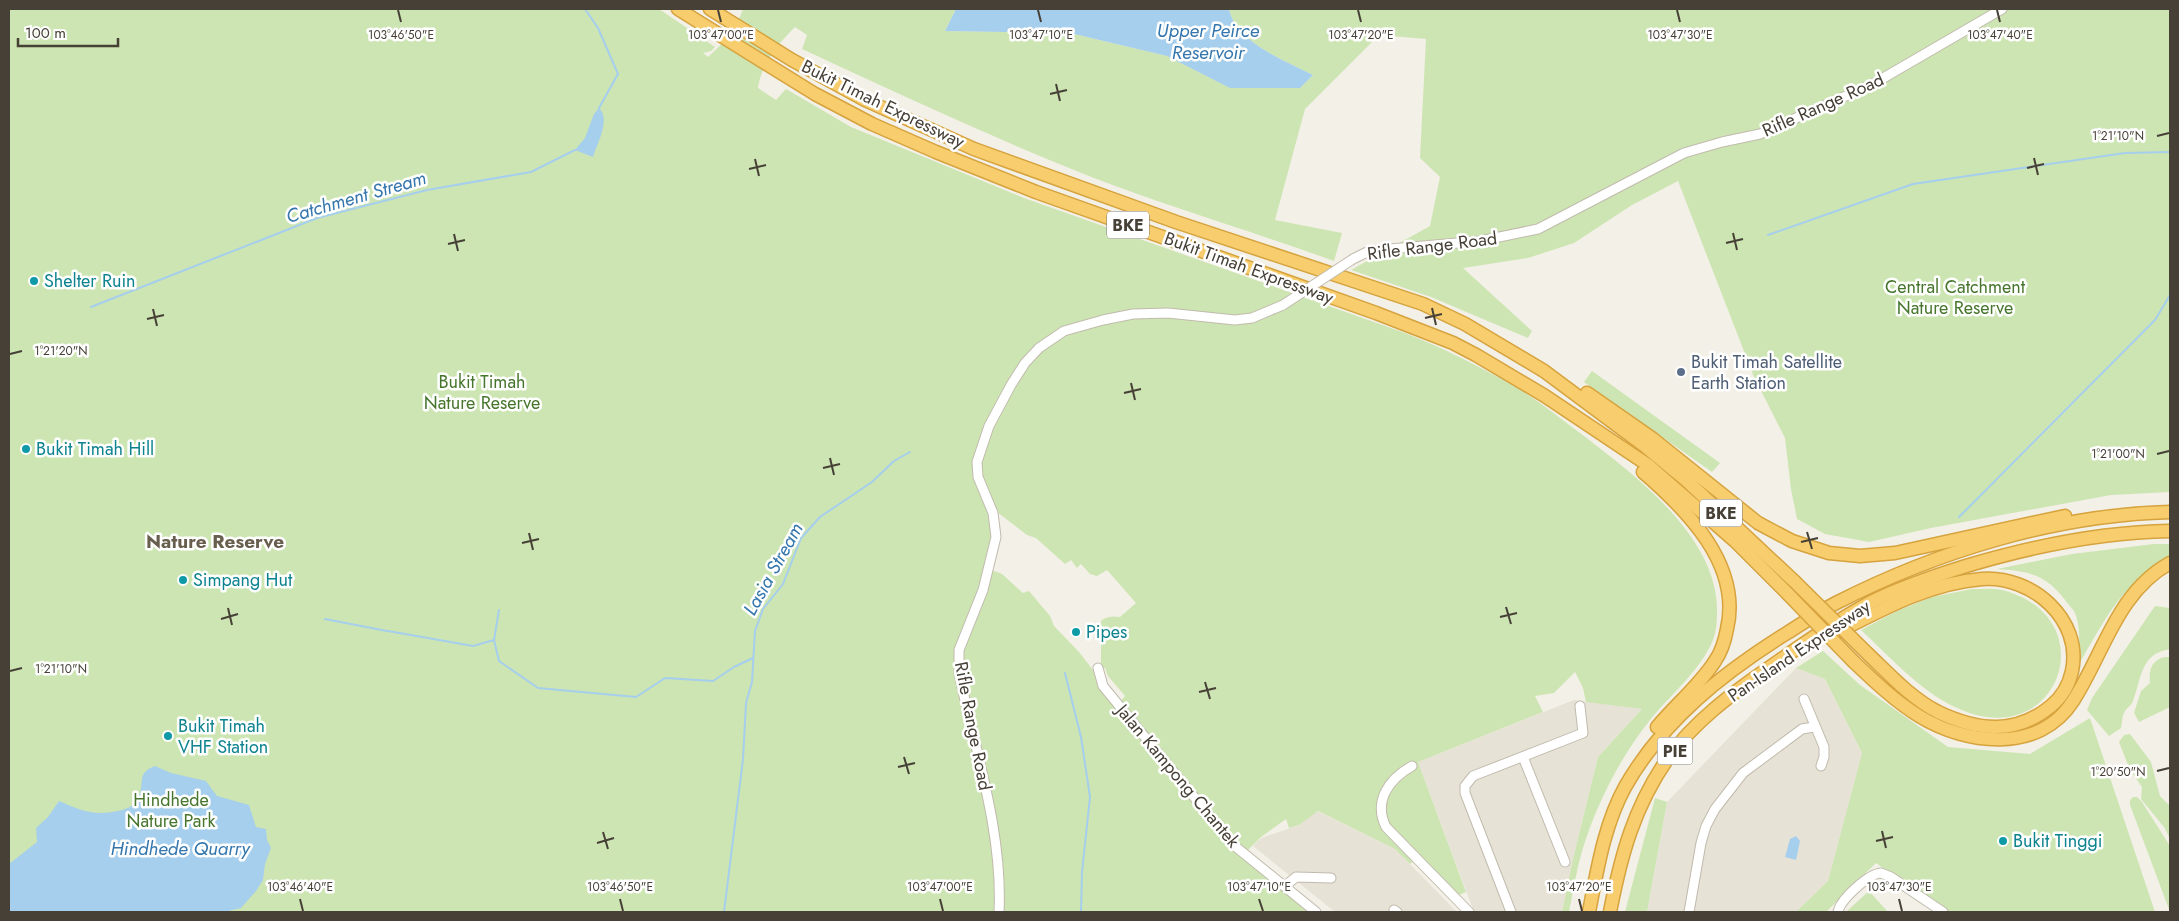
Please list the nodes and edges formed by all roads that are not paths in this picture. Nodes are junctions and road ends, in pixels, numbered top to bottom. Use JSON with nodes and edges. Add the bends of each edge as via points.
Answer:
{"nodes":[{"id":1,"x":678,"y":9,"type":"edge"},
{"id":2,"x":710,"y":9,"type":"edge"},
{"id":3,"x":2002,"y":9,"type":"edge"},
{"id":4,"x":1562,"y":384,"type":"junction"},
{"id":5,"x":1624,"y":449,"type":"junction"},
{"id":6,"x":2165,"y":512,"type":"edge"},
{"id":7,"x":2170,"y":531,"type":"edge"},
{"id":8,"x":2170,"y":563,"type":"edge"},
{"id":9,"x":1811,"y":640,"type":"junction"},
{"id":10,"x":1098,"y":668,"type":"dead end"},
{"id":11,"x":1804,"y":699,"type":"dead end"},
{"id":12,"x":1580,"y":706,"type":"dead end"},
{"id":13,"x":1814,"y":727,"type":"junction"},
{"id":14,"x":1645,"y":756,"type":"junction"},
{"id":15,"x":1523,"y":757,"type":"junction"},
{"id":16,"x":1412,"y":766,"type":"dead end"},
{"id":17,"x":1821,"y":766,"type":"dead end"},
{"id":18,"x":1564,"y":862,"type":"dead end"},
{"id":19,"x":1331,"y":878,"type":"dead end"},
{"id":20,"x":1285,"y":886,"type":"junction"},
{"id":21,"x":999,"y":912,"type":"edge"},
{"id":22,"x":1316,"y":912,"type":"edge"},
{"id":23,"x":1469,"y":912,"type":"edge"},
{"id":24,"x":1511,"y":912,"type":"edge"},
{"id":25,"x":1588,"y":912,"type":"edge"},
{"id":26,"x":1610,"y":912,"type":"edge"},
{"id":27,"x":1689,"y":912,"type":"edge"},
{"id":28,"x":1838,"y":912,"type":"edge"},
{"id":29,"x":1943,"y":912,"type":"edge"}],
"edges":[{"from":1,"to":5,"type":"highway","name":"Bukit Timah Expressway","number":"BKE","via":[[815,94],[936,152],[1036,192],[1376,312],[1452,343],[1545,396]]},
{"from":2,"to":4,"type":"highway","name":"Bukit Timah Expressway","number":"BKE","via":[[792,60],[865,100],[938,134],[1062,182],[1423,304],[1513,351]]},
{"from":3,"to":21,"type":"street","name":"Rifle Range Road","bridge":true,"via":[[1873,84],[1760,134],[1684,153],[1538,229],[1480,241],[1367,252],[1284,305],[1252,318],[1235,320],[1168,313],[1133,314],[1064,331],[1039,348],[1025,363],[989,426],[978,462],[978,477],[993,513],[996,537],[983,590],[959,650],[959,673],[996,842]]},
{"from":4,"to":6,"type":"highway","via":[[1579,388],[1653,439],[1758,523],[1792,541],[1829,553],[1860,556],[1895,553],[2076,514]]},
{"from":4,"to":9,"type":"highway","number":"BKE","bridge":true,"via":[[1686,480],[1795,582],[1868,654],[1901,686],[1938,712],[1993,727],[2028,722],[2060,698],[2072,671],[2073,656],[2067,632],[2053,606],[2027,588],[1999,579],[1967,581],[1923,593],[1892,605],[1824,639]]},
{"from":5,"to":8,"type":"highway","name":"Bukit Timah Expressway","bridge":true,"via":[[1648,465],[1735,541],[1854,662],[1898,700],[1919,716],[1979,738],[2025,736],[2052,724],[2064,713],[2080,688],[2121,610],[2134,592]]},
{"from":5,"to":14,"type":"highway","via":[[1630,460],[1678,505],[1706,540],[1725,576],[1730,605],[1726,635],[1716,660],[1650,735]]},
{"from":6,"to":14,"type":"highway","name":"Pan-Island Expressway","number":"PIE","via":[[2075,521],[2006,537],[1929,562],[1834,604],[1746,659],[1692,703]]},
{"from":7,"to":9,"type":"highway","name":"Pan-Island Expressway","number":"PIE","via":[[2080,538],[2014,551],[1934,576],[1885,596]]},
{"from":9,"to":26,"type":"highway","name":"Pan-Island Expressway","number":"PIE","via":[[1744,685],[1704,717],[1669,757],[1649,789],[1632,826],[1620,859]]},
{"from":10,"to":20,"type":"street","name":"Jalan Kampong Chantek","via":[[1103,686],[1227,837]]},
{"from":11,"to":13,"type":"street"},
{"from":12,"to":15,"type":"street","via":[[1583,733]]},
{"from":13,"to":17,"type":"street","via":[[1824,747]]},
{"from":13,"to":27,"type":"street","via":[[1802,730],[1743,773],[1715,809],[1701,843]]},
{"from":14,"to":25,"type":"highway","name":"Pan-Island Expressway","number":"PIE","via":[[1624,788],[1614,812]]},
{"from":15,"to":18,"type":"street"},
{"from":15,"to":24,"type":"street","via":[[1473,776],[1464,789]]},
{"from":16,"to":23,"type":"street","via":[[1390,783],[1381,816],[1386,827]]},
{"from":19,"to":20,"type":"street","via":[[1296,877]]},
{"from":20,"to":22,"type":"street","name":"Jalan Kampong Chantek"},
{"from":28,"to":29,"type":"street","via":[[1841,903],[1868,878],[1881,873]]}]}
